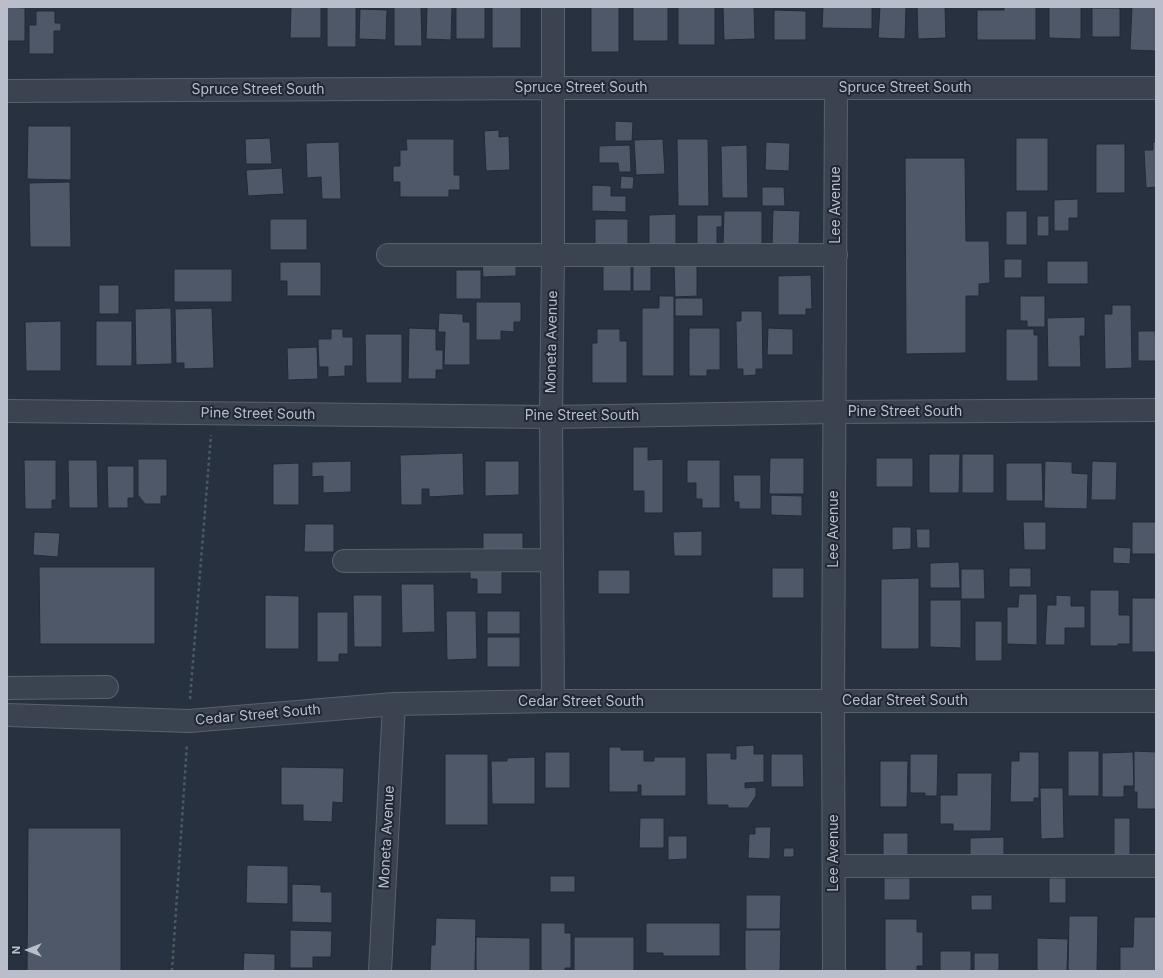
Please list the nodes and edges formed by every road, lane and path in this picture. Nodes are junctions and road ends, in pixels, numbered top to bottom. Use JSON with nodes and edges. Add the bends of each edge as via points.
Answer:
{"nodes":[{"id":1,"x":553,"y":7,"type":"edge"},
{"id":2,"x":553,"y":88,"type":"junction"},
{"id":3,"x":836,"y":88,"type":"junction"},
{"id":4,"x":1156,"y":88,"type":"edge"},
{"id":5,"x":7,"y":91,"type":"edge"},
{"id":6,"x":554,"y":254,"type":"junction"},
{"id":7,"x":388,"y":255,"type":"dead end"},
{"id":8,"x":836,"y":255,"type":"junction"},
{"id":9,"x":1156,"y":410,"type":"edge"},
{"id":10,"x":7,"y":411,"type":"edge"},
{"id":11,"x":835,"y":412,"type":"junction"},
{"id":12,"x":212,"y":413,"type":"junction"},
{"id":13,"x":551,"y":417,"type":"junction"},
{"id":14,"x":552,"y":560,"type":"junction"},
{"id":15,"x":344,"y":561,"type":"dead end"},
{"id":16,"x":107,"y":687,"type":"dead end"},
{"id":17,"x":7,"y":688,"type":"edge"},
{"id":18,"x":554,"y":701,"type":"junction"},
{"id":19,"x":833,"y":701,"type":"junction"},
{"id":20,"x":1156,"y":701,"type":"edge"},
{"id":21,"x":394,"y":704,"type":"junction"},
{"id":22,"x":7,"y":716,"type":"edge"},
{"id":23,"x":189,"y":721,"type":"junction"},
{"id":24,"x":834,"y":866,"type":"junction"},
{"id":25,"x":1156,"y":866,"type":"edge"},
{"id":26,"x":172,"y":971,"type":"edge"},
{"id":27,"x":380,"y":971,"type":"edge"},
{"id":28,"x":834,"y":971,"type":"edge"}],
"edges":[{"from":1,"to":2,"type":"street","name":"Moneta Avenue"},
{"from":2,"to":3,"type":"street","name":"Spruce Street South"},
{"from":2,"to":5,"type":"street","name":"Spruce Street South"},
{"from":2,"to":6,"type":"street","name":"Moneta Avenue"},
{"from":3,"to":4,"type":"street","name":"Spruce Street South"},
{"from":3,"to":8,"type":"street","name":"Lee Avenue"},
{"from":6,"to":7,"type":"street"},
{"from":6,"to":8,"type":"street"},
{"from":6,"to":13,"type":"street","name":"Moneta Avenue"},
{"from":8,"to":11,"type":"street","name":"Lee Avenue"},
{"from":9,"to":11,"type":"street","name":"Pine Street South"},
{"from":10,"to":12,"type":"street","name":"Pine Street South"},
{"from":11,"to":13,"type":"street","name":"Pine Street South"},
{"from":11,"to":19,"type":"street","name":"Lee Avenue"},
{"from":12,"to":13,"type":"street","name":"Pine Street South"},
{"from":12,"to":23,"type":"path"},
{"from":13,"to":14,"type":"street","name":"Moneta Avenue"},
{"from":14,"to":15,"type":"street"},
{"from":14,"to":18,"type":"street","name":"Moneta Avenue"},
{"from":16,"to":17,"type":"street"},
{"from":18,"to":19,"type":"street","name":"Cedar Street South"},
{"from":18,"to":21,"type":"street","name":"Cedar Street South"},
{"from":19,"to":20,"type":"street","name":"Cedar Street South"},
{"from":19,"to":24,"type":"street","name":"Lee Avenue"},
{"from":21,"to":23,"type":"street","name":"Cedar Street South"},
{"from":21,"to":27,"type":"street","name":"Moneta Avenue"},
{"from":22,"to":23,"type":"street","name":"Cedar Street South"},
{"from":23,"to":26,"type":"path"},
{"from":24,"to":25,"type":"street"},
{"from":24,"to":28,"type":"street","name":"Lee Avenue"}]}
